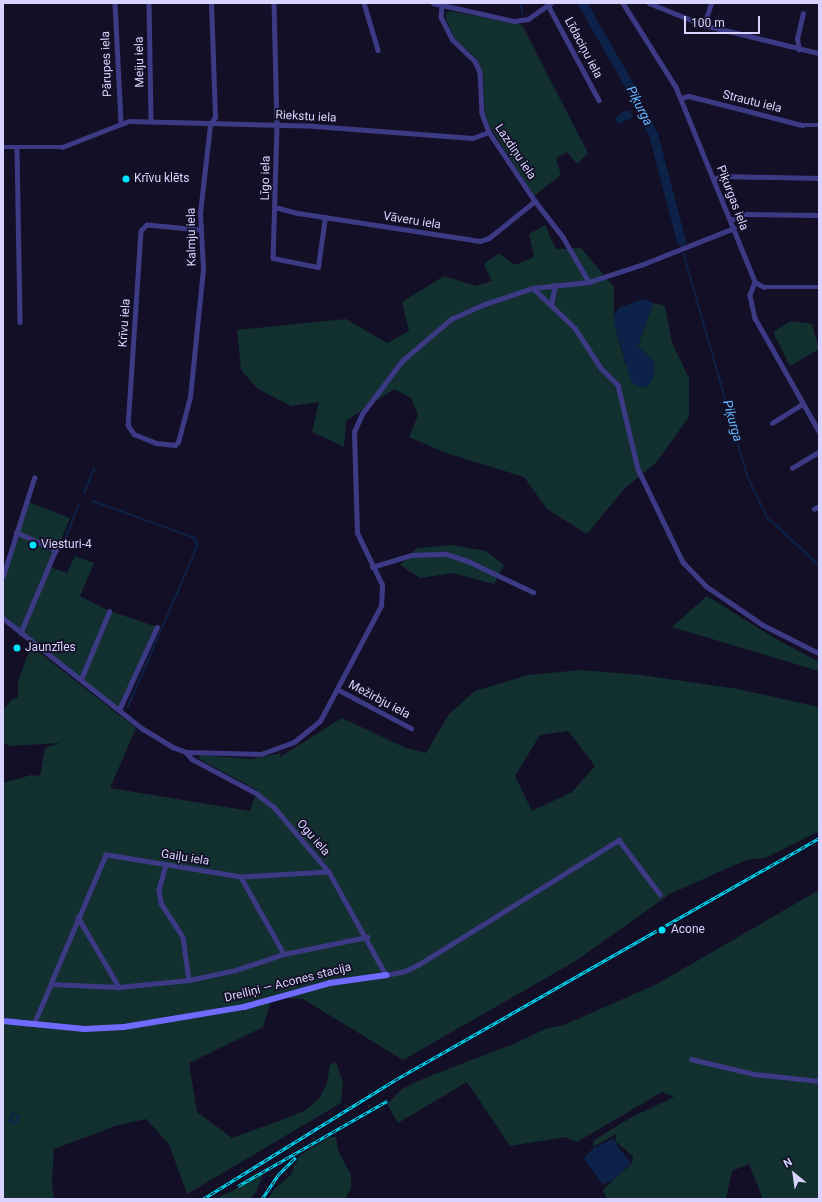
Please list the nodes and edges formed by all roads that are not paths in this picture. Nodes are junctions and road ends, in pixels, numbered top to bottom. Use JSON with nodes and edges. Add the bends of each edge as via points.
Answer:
{"nodes":[{"id":1,"x":115,"y":3,"type":"edge"},
{"id":2,"x":149,"y":3,"type":"edge"},
{"id":3,"x":211,"y":3,"type":"edge"},
{"id":4,"x":274,"y":3,"type":"edge"},
{"id":5,"x":364,"y":3,"type":"edge"},
{"id":6,"x":433,"y":3,"type":"edge"},
{"id":7,"x":649,"y":3,"type":"edge"},
{"id":8,"x":711,"y":3,"type":"edge"},
{"id":9,"x":549,"y":4,"type":"edge"},
{"id":10,"x":624,"y":4,"type":"edge"},
{"id":11,"x":442,"y":6,"type":"junction"},
{"id":12,"x":803,"y":14,"type":"dead end"},
{"id":13,"x":704,"y":25,"type":"junction"},
{"id":14,"x":378,"y":50,"type":"dead end"},
{"id":15,"x":799,"y":50,"type":"junction"},
{"id":16,"x":819,"y":53,"type":"edge"},
{"id":17,"x":680,"y":98,"type":"junction"},
{"id":18,"x":599,"y":100,"type":"dead end"},
{"id":19,"x":151,"y":121,"type":"junction"},
{"id":20,"x":120,"y":123,"type":"junction"},
{"id":21,"x":210,"y":125,"type":"junction"},
{"id":22,"x":819,"y":125,"type":"edge"},
{"id":23,"x":277,"y":126,"type":"junction"},
{"id":24,"x":489,"y":132,"type":"junction"},
{"id":25,"x":3,"y":147,"type":"edge"},
{"id":26,"x":17,"y":148,"type":"junction"},
{"id":27,"x":819,"y":178,"type":"edge"},
{"id":28,"x":714,"y":179,"type":"junction"},
{"id":29,"x":535,"y":201,"type":"junction"},
{"id":30,"x":275,"y":206,"type":"junction"},
{"id":31,"x":819,"y":215,"type":"edge"},
{"id":32,"x":325,"y":218,"type":"junction"},
{"id":33,"x":731,"y":220,"type":"junction"},
{"id":34,"x":734,"y":228,"type":"junction"},
{"id":35,"x":199,"y":230,"type":"junction"},
{"id":36,"x":589,"y":282,"type":"junction"},
{"id":37,"x":755,"y":282,"type":"junction"},
{"id":38,"x":555,"y":285,"type":"junction"},
{"id":39,"x":819,"y":287,"type":"edge"},
{"id":40,"x":533,"y":288,"type":"junction"},
{"id":41,"x":551,"y":305,"type":"junction"},
{"id":42,"x":20,"y":322,"type":"dead end"},
{"id":43,"x":803,"y":404,"type":"junction"},
{"id":44,"x":772,"y":423,"type":"dead end"},
{"id":45,"x":819,"y":431,"type":"edge"},
{"id":46,"x":174,"y":445,"type":"joint"},
{"id":47,"x":819,"y":452,"type":"edge"},
{"id":48,"x":792,"y":468,"type":"dead end"},
{"id":49,"x":34,"y":478,"type":"dead end"},
{"id":50,"x":16,"y":532,"type":"junction"},
{"id":51,"x":372,"y":567,"type":"junction"},
{"id":52,"x":3,"y":576,"type":"edge"},
{"id":53,"x":533,"y":592,"type":"dead end"},
{"id":54,"x":109,"y":612,"type":"dead end"},
{"id":55,"x":3,"y":618,"type":"edge"},
{"id":56,"x":157,"y":627,"type":"dead end"},
{"id":57,"x":21,"y":633,"type":"junction"},
{"id":58,"x":819,"y":653,"type":"edge"},
{"id":59,"x":81,"y":679,"type":"junction"},
{"id":60,"x":337,"y":689,"type":"junction"},
{"id":61,"x":119,"y":710,"type":"junction"},
{"id":62,"x":411,"y":728,"type":"dead end"},
{"id":63,"x":186,"y":752,"type":"junction"},
{"id":64,"x":166,"y":864,"type":"junction"},
{"id":65,"x":329,"y":872,"type":"junction"},
{"id":66,"x":240,"y":877,"type":"junction"},
{"id":67,"x":660,"y":894,"type":"dead end"},
{"id":68,"x":78,"y":917,"type":"junction"},
{"id":69,"x":367,"y":937,"type":"junction"},
{"id":70,"x":284,"y":954,"type":"junction"},
{"id":71,"x":386,"y":975,"type":"junction"},
{"id":72,"x":189,"y":980,"type":"junction"},
{"id":73,"x":51,"y":984,"type":"junction"},
{"id":74,"x":119,"y":987,"type":"junction"},
{"id":75,"x":3,"y":1021,"type":"edge"},
{"id":76,"x":34,"y":1023,"type":"junction"},
{"id":77,"x":691,"y":1059,"type":"dead end"},
{"id":78,"x":819,"y":1081,"type":"edge"}],
"edges":[{"from":1,"to":20,"type":"street","name":"Pārupes iela"},
{"from":2,"to":19,"type":"street","name":"Meiju iela"},
{"from":3,"to":21,"type":"street","name":"Kalmju iela","via":[[215,117]]},
{"from":4,"to":23,"type":"street","name":"Līgo iela"},
{"from":5,"to":14,"type":"street"},
{"from":6,"to":11,"type":"street"},
{"from":7,"to":13,"type":"street"},
{"from":8,"to":13,"type":"street"},
{"from":9,"to":11,"type":"street","via":[[528,19],[514,21]]},
{"from":9,"to":18,"type":"street","name":"Līdaciņu iela"},
{"from":10,"to":17,"type":"street","name":"Piķurgas iela"},
{"from":11,"to":24,"type":"street","name":"Lazdiņu iela","via":[[441,17],[452,39],[475,61],[480,72],[482,113]]},
{"from":12,"to":15,"type":"street","via":[[797,39]]},
{"from":13,"to":15,"type":"street"},
{"from":15,"to":16,"type":"street"},
{"from":17,"to":22,"type":"street","name":"Strautu iela","via":[[689,96],[802,125]]},
{"from":17,"to":28,"type":"street","name":"Piķurgas iela"},
{"from":19,"to":20,"type":"street","name":"Riekstu iela"},
{"from":19,"to":21,"type":"street","name":"Riekstu iela"},
{"from":20,"to":26,"type":"street","name":"Riekstu iela","via":[[62,148]]},
{"from":21,"to":23,"type":"street","name":"Riekstu iela"},
{"from":21,"to":35,"type":"street","name":"Kalmju iela"},
{"from":23,"to":24,"type":"street","name":"Riekstu iela","via":[[473,138]]},
{"from":23,"to":30,"type":"street","name":"Līgo iela"},
{"from":24,"to":29,"type":"street","name":"Lazdiņu iela"},
{"from":25,"to":26,"type":"street","name":"Riekstu iela"},
{"from":26,"to":42,"type":"street"},
{"from":27,"to":28,"type":"street","via":[[721,176]]},
{"from":28,"to":33,"type":"street","name":"Piķurgas iela"},
{"from":29,"to":32,"type":"street","name":"Vāveru iela","via":[[489,238],[480,241]]},
{"from":29,"to":36,"type":"street","name":"Lazdiņu iela","via":[[563,237]]},
{"from":30,"to":32,"type":"street","name":"Vāveru iela"},
{"from":30,"to":32,"type":"street","name":"Līgo iela","via":[[273,258],[318,267]]},
{"from":31,"to":33,"type":"street","via":[[746,214]]},
{"from":33,"to":34,"type":"street","name":"Piķurgas iela"},
{"from":34,"to":36,"type":"street","via":[[641,265]]},
{"from":34,"to":37,"type":"street","name":"Piķurgas iela"},
{"from":35,"to":46,"type":"street","name":"Kalmju iela","via":[[203,269],[190,397],[178,442]]},
{"from":35,"to":46,"type":"street","name":"Krīvu iela","via":[[147,225],[141,231],[128,425],[130,430],[143,439]]},
{"from":36,"to":38,"type":"street"},
{"from":37,"to":39,"type":"street","via":[[764,287]]},
{"from":37,"to":43,"type":"street","via":[[750,295],[755,318]]},
{"from":38,"to":40,"type":"street"},
{"from":38,"to":41,"type":"street"},
{"from":40,"to":41,"type":"street"},
{"from":40,"to":51,"type":"street","via":[[465,312],[434,332],[402,361],[362,414],[354,432],[356,522],[361,544]]},
{"from":41,"to":58,"type":"street","via":[[575,328],[601,368],[618,385],[638,469],[683,562],[706,586],[763,625]]},
{"from":43,"to":44,"type":"street"},
{"from":43,"to":45,"type":"street"},
{"from":47,"to":48,"type":"street"},
{"from":49,"to":50,"type":"street"},
{"from":50,"to":52,"type":"street"},
{"from":50,"to":57,"type":"street","via":[[56,550]]},
{"from":51,"to":53,"type":"street","via":[[411,555],[446,554],[470,562]]},
{"from":51,"to":60,"type":"street","via":[[382,585],[381,606]]},
{"from":54,"to":59,"type":"street"},
{"from":55,"to":57,"type":"street"},
{"from":56,"to":61,"type":"street"},
{"from":57,"to":59,"type":"street"},
{"from":59,"to":61,"type":"street"},
{"from":60,"to":62,"type":"street","name":"Mežirbju iela"},
{"from":60,"to":63,"type":"street","via":[[320,720],[308,733],[282,748],[256,754]]},
{"from":61,"to":63,"type":"street","via":[[158,739]]},
{"from":63,"to":65,"type":"street","name":"Ogu iela","via":[[192,759],[232,778],[263,798]]},
{"from":64,"to":66,"type":"street","name":"Gaiļu iela"},
{"from":64,"to":68,"type":"street","name":"Gaiļu iela","via":[[106,855]]},
{"from":64,"to":72,"type":"street","via":[[159,889],[162,903],[182,936]]},
{"from":65,"to":66,"type":"street","name":"Gaiļu iela"},
{"from":65,"to":69,"type":"street","name":"Ogu iela"},
{"from":66,"to":70,"type":"street"},
{"from":67,"to":71,"type":"street","name":"Dreiliņi — Acones stacija","via":[[619,840],[418,965],[406,971]]},
{"from":68,"to":73,"type":"street","name":"Gaiļu iela"},
{"from":68,"to":74,"type":"street"},
{"from":69,"to":70,"type":"street"},
{"from":69,"to":71,"type":"street","name":"Ogu iela"},
{"from":70,"to":72,"type":"street","via":[[236,970]]},
{"from":71,"to":76,"type":"street","name":"Dreiliņi — Acones stacija","via":[[330,982],[244,1007],[170,1021],[85,1029]]},
{"from":72,"to":74,"type":"street"},
{"from":73,"to":74,"type":"street"},
{"from":73,"to":76,"type":"street","name":"Gaiļu iela"},
{"from":75,"to":76,"type":"street","name":"Dreiliņi — Acones stacija"},
{"from":77,"to":78,"type":"street","via":[[754,1074]]}]}
